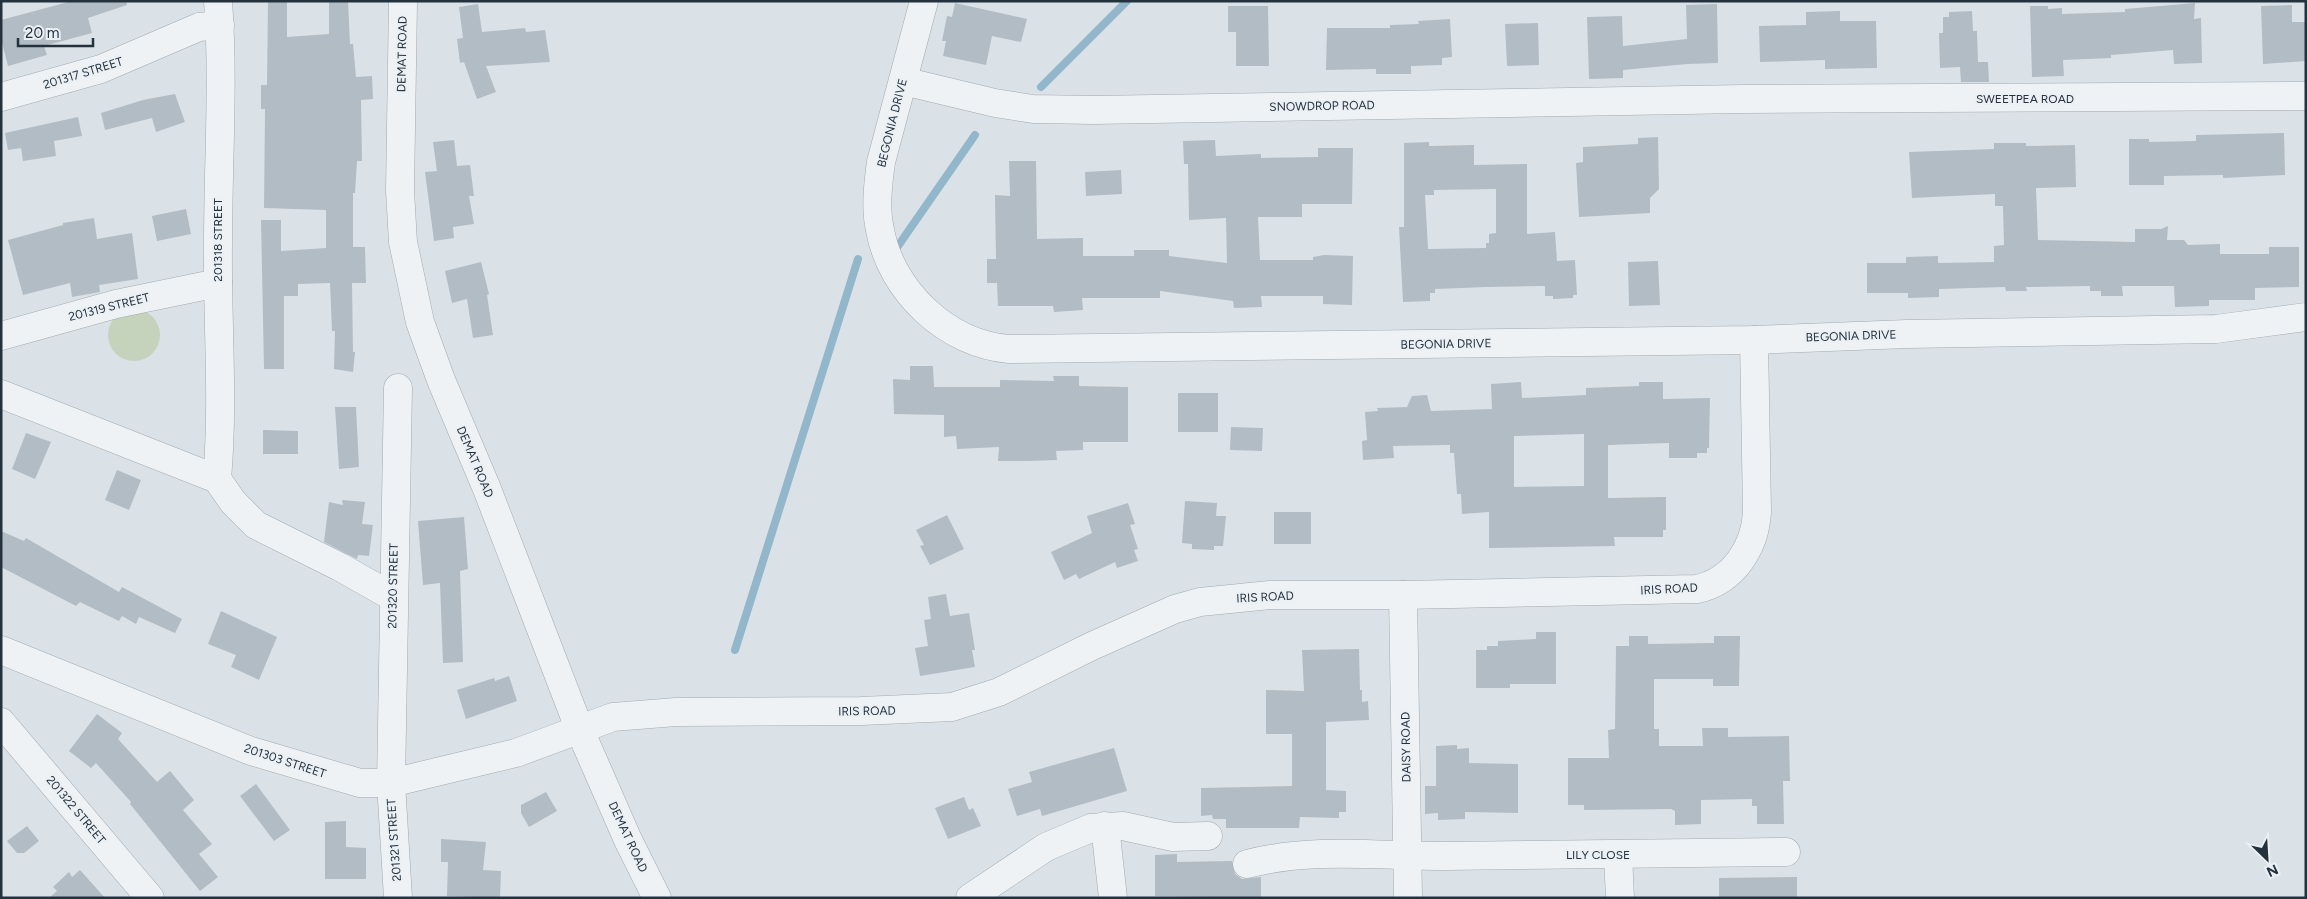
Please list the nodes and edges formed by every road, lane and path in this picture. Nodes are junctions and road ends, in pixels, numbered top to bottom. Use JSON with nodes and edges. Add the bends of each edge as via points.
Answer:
{"nodes":[{"id":1,"x":402,"y":1,"type":"edge"},
{"id":2,"x":924,"y":1,"type":"edge"},
{"id":3,"x":219,"y":13,"type":"edge"},
{"id":4,"x":903,"y":81,"type":"junction"},
{"id":5,"x":2306,"y":96,"type":"edge"},
{"id":6,"x":1,"y":97,"type":"edge"},
{"id":7,"x":1744,"y":99,"type":"joint"},
{"id":8,"x":218,"y":282,"type":"junction"},
{"id":9,"x":2306,"y":317,"type":"edge"},
{"id":10,"x":1,"y":336,"type":"edge"},
{"id":11,"x":1754,"y":340,"type":"junction"},
{"id":12,"x":398,"y":388,"type":"dead end"},
{"id":13,"x":1,"y":394,"type":"edge"},
{"id":14,"x":217,"y":479,"type":"junction"},
{"id":15,"x":1403,"y":595,"type":"junction"},
{"id":16,"x":393,"y":597,"type":"junction"},
{"id":17,"x":1,"y":650,"type":"edge"},
{"id":18,"x":1,"y":722,"type":"edge"},
{"id":19,"x":579,"y":728,"type":"junction"},
{"id":20,"x":391,"y":783,"type":"junction"},
{"id":21,"x":1105,"y":826,"type":"junction"},
{"id":22,"x":1208,"y":836,"type":"dead end"},
{"id":23,"x":1786,"y":852,"type":"dead end"},
{"id":24,"x":1618,"y":855,"type":"junction"},
{"id":25,"x":1409,"y":856,"type":"junction"},
{"id":26,"x":1247,"y":864,"type":"dead end"},
{"id":27,"x":150,"y":898,"type":"edge"},
{"id":28,"x":398,"y":898,"type":"edge"},
{"id":29,"x":657,"y":898,"type":"edge"},
{"id":30,"x":970,"y":898,"type":"edge"},
{"id":31,"x":1113,"y":898,"type":"edge"},
{"id":32,"x":1408,"y":898,"type":"edge"},
{"id":33,"x":1620,"y":898,"type":"edge"}],
"edges":[{"from":1,"to":19,"type":"street","name":"DEMAT ROAD","via":[[400,191],[411,287],[441,380],[487,489]]},
{"from":2,"to":4,"type":"street","name":"BEGONIA DRIVE"},
{"from":3,"to":6,"type":"street","name":"201317 STREET","via":[[199,27],[101,69]]},
{"from":3,"to":8,"type":"street","name":"201318 STREET"},
{"from":4,"to":7,"type":"street","name":"SNOWDROP ROAD","via":[[1032,109]]},
{"from":4,"to":11,"type":"street","name":"BEGONIA DRIVE","via":[[878,183],[878,219],[882,240],[895,270],[916,302],[946,326],[982,344],[1010,349]]},
{"from":5,"to":7,"type":"street","name":"SWEETPEA ROAD"},
{"from":8,"to":10,"type":"street","name":"201319 STREET","via":[[116,304]]},
{"from":8,"to":14,"type":"street","name":"201318 STREET","via":[[220,388]]},
{"from":9,"to":11,"type":"street","name":"BEGONIA DRIVE","via":[[2216,329]]},
{"from":11,"to":15,"type":"street","name":"IRIS ROAD","via":[[1756,522],[1750,546],[1726,576],[1697,589]]},
{"from":12,"to":16,"type":"street","name":"201320 STREET"},
{"from":13,"to":14,"type":"street"},
{"from":14,"to":16,"type":"street","via":[[256,526],[340,566]]},
{"from":15,"to":19,"type":"street","name":"IRIS ROAD","via":[[1270,595],[1200,602],[1174,609],[999,692],[952,707],[861,712],[646,714],[613,717]]},
{"from":15,"to":25,"type":"street","name":"DAISY ROAD"},
{"from":16,"to":20,"type":"street","name":"201320 STREET"},
{"from":17,"to":20,"type":"street","name":"201303 STREET","via":[[252,751],[360,783]]},
{"from":18,"to":27,"type":"street","name":"201322 STREET"},
{"from":19,"to":20,"type":"street","name":"201303 STREET","via":[[516,753]]},
{"from":19,"to":29,"type":"street","name":"DEMAT ROAD"},
{"from":20,"to":28,"type":"street","name":"201321 STREET"},
{"from":21,"to":22,"type":"street","via":[[1123,826],[1173,837]]},
{"from":21,"to":30,"type":"street","via":[[1080,832],[1046,847]]},
{"from":21,"to":31,"type":"street"},
{"from":23,"to":24,"type":"street","name":"LILY CLOSE"},
{"from":24,"to":25,"type":"street","name":"LILY CLOSE"},
{"from":24,"to":33,"type":"street"},
{"from":25,"to":26,"type":"street","name":"LILY CLOSE","via":[[1322,852]]},
{"from":25,"to":32,"type":"street","name":"DAISY ROAD"}]}
